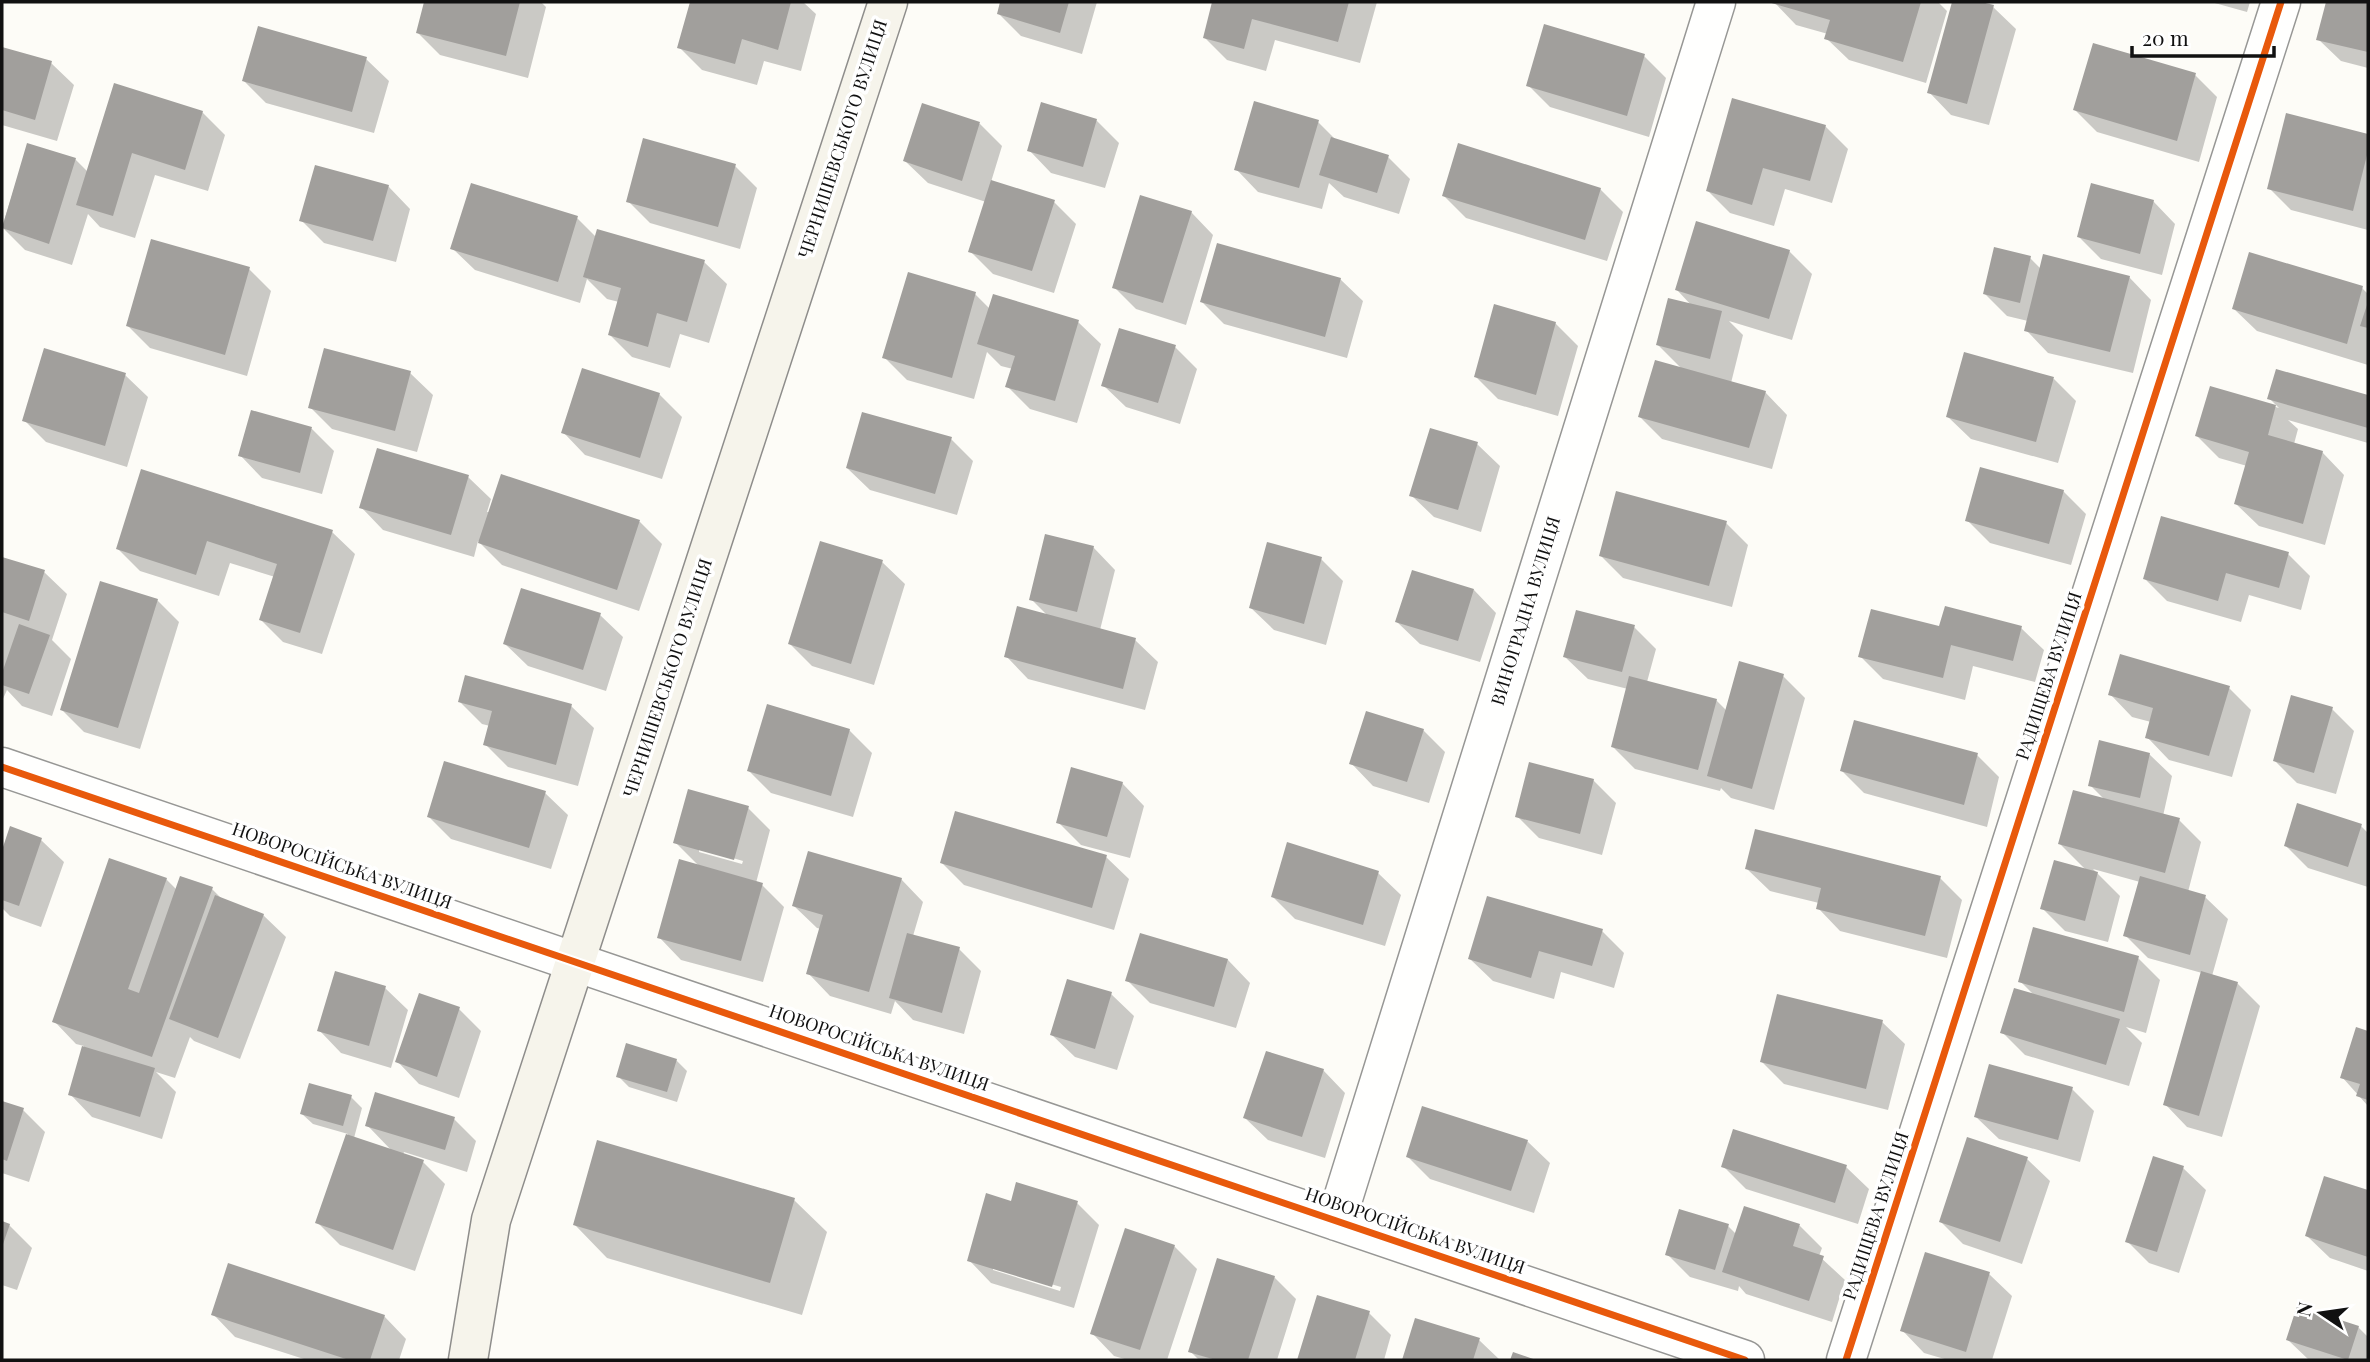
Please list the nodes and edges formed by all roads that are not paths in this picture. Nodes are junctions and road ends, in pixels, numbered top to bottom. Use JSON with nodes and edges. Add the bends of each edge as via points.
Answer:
{"nodes":[{"id":1,"x":888,"y":2,"type":"edge"},
{"id":2,"x":1716,"y":2,"type":"edge"},
{"id":3,"x":2281,"y":2,"type":"edge"},
{"id":4,"x":2,"y":767,"type":"edge"},
{"id":5,"x":576,"y":962,"type":"junction"},
{"id":6,"x":1336,"y":1221,"type":"junction"},
{"id":7,"x":468,"y":1360,"type":"edge"},
{"id":8,"x":1745,"y":1360,"type":"edge"},
{"id":9,"x":1846,"y":1360,"type":"edge"}],
"edges":[{"from":1,"to":5,"type":"street","name":"ЧЕРНИШЕВСЬКОГО ВУЛИЦЯ"},
{"from":2,"to":6,"type":"street","name":"ВИНОГРАДНА ВУЛИЦЯ"},
{"from":3,"to":9,"type":"street","name":"РАДИЩЕВА ВУЛИЦЯ"},
{"from":4,"to":5,"type":"street","name":"НОВОРОСІЙСЬКА ВУЛИЦЯ"},
{"from":5,"to":6,"type":"street","name":"НОВОРОСІЙСЬКА ВУЛИЦЯ"},
{"from":5,"to":7,"type":"street","name":"ЧЕРНИШЕВСЬКОГО ВУЛИЦЯ","via":[[491,1220]]},
{"from":6,"to":8,"type":"street","name":"НОВОРОСІЙСЬКА ВУЛИЦЯ"}]}
